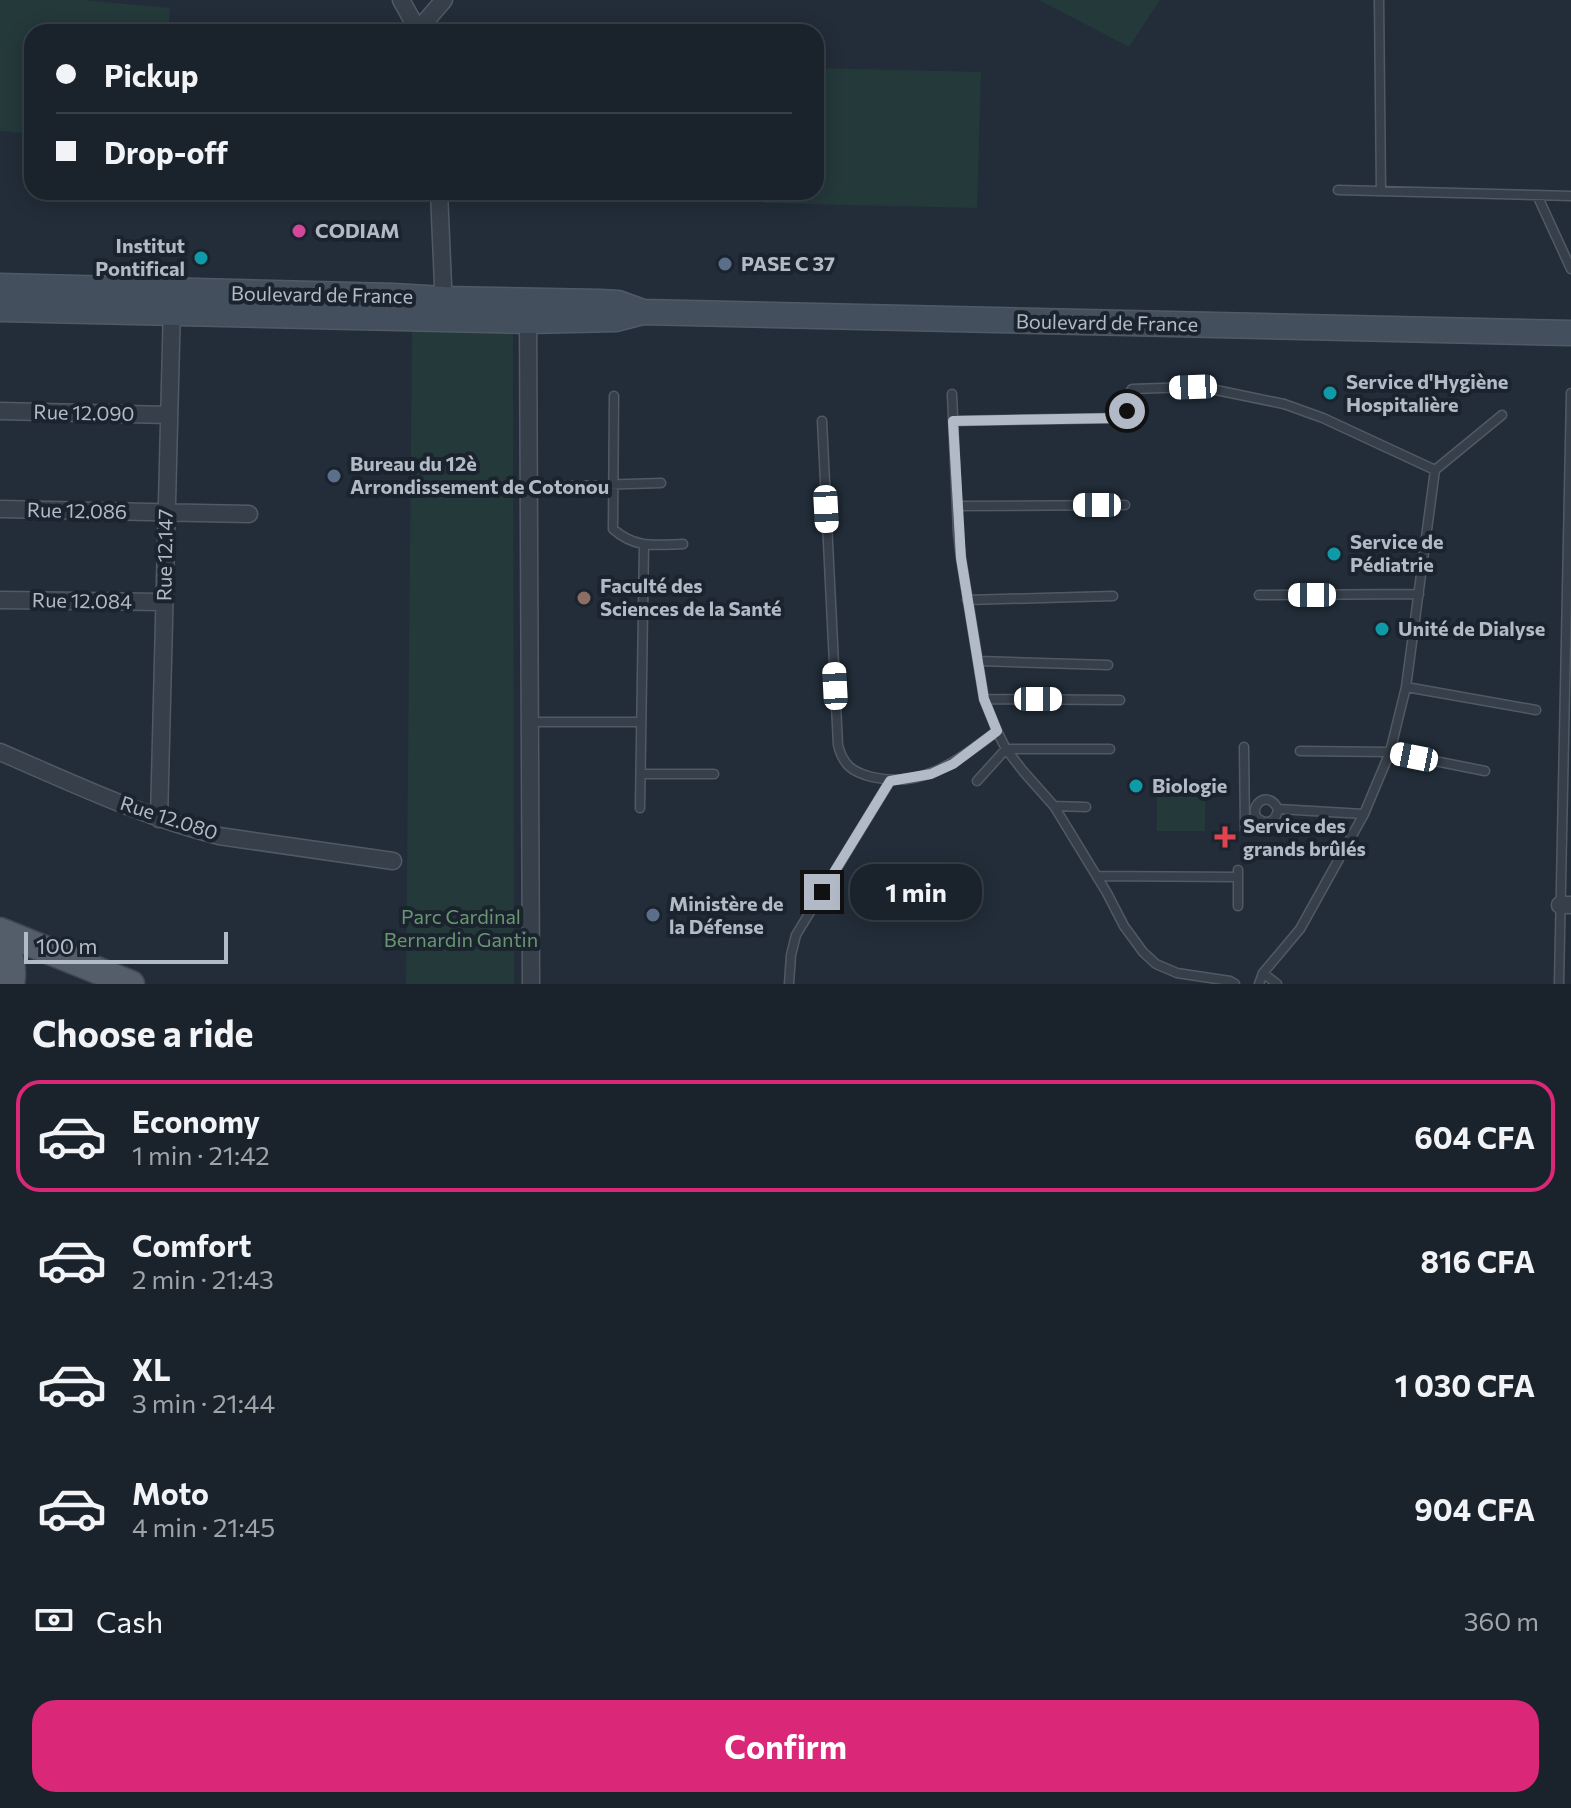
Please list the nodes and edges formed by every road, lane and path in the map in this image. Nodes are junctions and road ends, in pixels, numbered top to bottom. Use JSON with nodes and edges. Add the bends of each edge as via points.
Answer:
{"nodes":[{"id":1,"x":401,"y":0,"type":"edge"},
{"id":2,"x":444,"y":0,"type":"edge"},
{"id":3,"x":1379,"y":0,"type":"edge"},
{"id":4,"x":415,"y":24,"type":"edge"},
{"id":5,"x":425,"y":24,"type":"edge"},
{"id":6,"x":1338,"y":190,"type":"dead end"},
{"id":7,"x":1381,"y":191,"type":"junction"},
{"id":8,"x":1537,"y":195,"type":"junction"},
{"id":9,"x":1571,"y":196,"type":"edge"},
{"id":10,"x":439,"y":200,"type":"edge"},
{"id":11,"x":1571,"y":269,"type":"edge"},
{"id":12,"x":0,"y":286,"type":"edge"},
{"id":13,"x":172,"y":302,"type":"junction"},
{"id":14,"x":444,"y":308,"type":"junction"},
{"id":15,"x":0,"y":309,"type":"edge"},
{"id":16,"x":528,"y":310,"type":"junction"},
{"id":17,"x":1571,"y":333,"type":"edge"},
{"id":18,"x":1571,"y":393,"type":"edge"},
{"id":19,"x":952,"y":394,"type":"dead end"},
{"id":20,"x":614,"y":396,"type":"dead end"},
{"id":21,"x":0,"y":411,"type":"edge"},
{"id":22,"x":169,"y":415,"type":"junction"},
{"id":23,"x":1502,"y":415,"type":"dead end"},
{"id":24,"x":822,"y":421,"type":"dead end"},
{"id":25,"x":953,"y":421,"type":"junction"},
{"id":26,"x":1435,"y":470,"type":"junction"},
{"id":27,"x":661,"y":483,"type":"dead end"},
{"id":28,"x":614,"y":484,"type":"junction"},
{"id":29,"x":528,"y":487,"type":"junction"},
{"id":30,"x":1125,"y":505,"type":"dead end"},
{"id":31,"x":957,"y":506,"type":"junction"},
{"id":32,"x":0,"y":509,"type":"edge"},
{"id":33,"x":167,"y":512,"type":"junction"},
{"id":34,"x":249,"y":514,"type":"dead end"},
{"id":35,"x":683,"y":544,"type":"dead end"},
{"id":36,"x":644,"y":545,"type":"junction"},
{"id":37,"x":1419,"y":594,"type":"junction"},
{"id":38,"x":1259,"y":595,"type":"dead end"},
{"id":39,"x":1113,"y":596,"type":"dead end"},
{"id":40,"x":0,"y":600,"type":"edge"},
{"id":41,"x":967,"y":600,"type":"junction"},
{"id":42,"x":164,"y":602,"type":"junction"},
{"id":43,"x":979,"y":661,"type":"junction"},
{"id":44,"x":1108,"y":665,"type":"dead end"},
{"id":45,"x":1406,"y":687,"type":"junction"},
{"id":46,"x":984,"y":699,"type":"junction"},
{"id":47,"x":1120,"y":700,"type":"dead end"},
{"id":48,"x":1536,"y":710,"type":"dead end"},
{"id":49,"x":529,"y":722,"type":"junction"},
{"id":50,"x":641,"y":722,"type":"junction"},
{"id":51,"x":997,"y":731,"type":"junction"},
{"id":52,"x":1244,"y":747,"type":"dead end"},
{"id":53,"x":1006,"y":749,"type":"junction"},
{"id":54,"x":1110,"y":749,"type":"dead end"},
{"id":55,"x":1300,"y":751,"type":"dead end"},
{"id":56,"x":0,"y":752,"type":"edge"},
{"id":57,"x":1390,"y":752,"type":"junction"},
{"id":58,"x":1485,"y":771,"type":"dead end"},
{"id":59,"x":641,"y":774,"type":"junction"},
{"id":60,"x":714,"y":774,"type":"dead end"},
{"id":61,"x":890,"y":781,"type":"junction"},
{"id":62,"x":977,"y":781,"type":"dead end"},
{"id":63,"x":1054,"y":806,"type":"junction"},
{"id":64,"x":1086,"y":807,"type":"dead end"},
{"id":65,"x":640,"y":808,"type":"dead end"},
{"id":66,"x":1244,"y":808,"type":"junction"},
{"id":67,"x":1255,"y":809,"type":"junction"},
{"id":68,"x":1278,"y":809,"type":"junction"},
{"id":69,"x":1364,"y":814,"type":"junction"},
{"id":70,"x":159,"y":819,"type":"junction"},
{"id":71,"x":1245,"y":830,"type":"dead end"},
{"id":72,"x":393,"y":861,"type":"dead end"},
{"id":73,"x":1097,"y":876,"type":"junction"},
{"id":74,"x":1565,"y":905,"type":"edge"},
{"id":75,"x":1238,"y":906,"type":"dead end"},
{"id":76,"x":0,"y":931,"type":"edge"},
{"id":77,"x":0,"y":942,"type":"edge"},
{"id":78,"x":1263,"y":973,"type":"junction"},
{"id":79,"x":11,"y":984,"type":"edge"},
{"id":80,"x":131,"y":984,"type":"edge"},
{"id":81,"x":531,"y":984,"type":"edge"},
{"id":82,"x":789,"y":984,"type":"edge"},
{"id":83,"x":1235,"y":984,"type":"edge"},
{"id":84,"x":1259,"y":984,"type":"edge"},
{"id":85,"x":1277,"y":984,"type":"edge"},
{"id":86,"x":1559,"y":984,"type":"edge"}],
"edges":[{"from":1,"to":4,"type":"street"},
{"from":2,"to":5,"type":"street"},
{"from":3,"to":7,"type":"lane"},
{"from":6,"to":7,"type":"lane"},
{"from":7,"to":8,"type":"lane"},
{"from":8,"to":9,"type":"lane"},
{"from":8,"to":11,"type":"lane"},
{"from":10,"to":14,"type":"street"},
{"from":12,"to":13,"type":"street","name":"Boulevard de France"},
{"from":13,"to":14,"type":"street","name":"Boulevard de France","via":[[393,296]]},
{"from":13,"to":15,"type":"street","name":"Boulevard de France"},
{"from":13,"to":22,"type":"street","name":"Rue 12.147"},
{"from":14,"to":16,"type":"street","name":"Boulevard de France"},
{"from":16,"to":17,"type":"street","name":"Boulevard de France","via":[[618,303],[643,312]]},
{"from":16,"to":29,"type":"street"},
{"from":18,"to":74,"type":"lane"},
{"from":19,"to":25,"type":"lane"},
{"from":20,"to":28,"type":"lane"},
{"from":21,"to":22,"type":"street","name":"Rue 12.090"},
{"from":22,"to":33,"type":"street","name":"Rue 12.147"},
{"from":23,"to":26,"type":"lane"},
{"from":24,"to":61,"type":"lane","via":[[838,745],[851,769]]},
{"from":25,"to":26,"type":"lane","via":[[1120,418],[1132,389],[1193,387],[1284,404]]},
{"from":25,"to":31,"type":"lane"},
{"from":26,"to":37,"type":"lane"},
{"from":27,"to":28,"type":"lane"},
{"from":28,"to":29,"type":"lane"},
{"from":28,"to":36,"type":"lane","via":[[613,529],[625,540]]},
{"from":29,"to":49,"type":"street"},
{"from":30,"to":31,"type":"lane"},
{"from":31,"to":41,"type":"lane"},
{"from":32,"to":33,"type":"street","name":"Rue 12.086"},
{"from":33,"to":34,"type":"street","name":"Rue 12.086"},
{"from":33,"to":42,"type":"street","name":"Rue 12.147"},
{"from":35,"to":36,"type":"lane"},
{"from":36,"to":50,"type":"lane"},
{"from":37,"to":38,"type":"lane"},
{"from":37,"to":45,"type":"lane"},
{"from":39,"to":41,"type":"lane"},
{"from":40,"to":42,"type":"street","name":"Rue 12.084"},
{"from":41,"to":43,"type":"lane"},
{"from":42,"to":70,"type":"street","name":"Rue 12.147"},
{"from":43,"to":44,"type":"lane"},
{"from":43,"to":46,"type":"lane"},
{"from":45,"to":48,"type":"lane"},
{"from":45,"to":57,"type":"lane"},
{"from":46,"to":47,"type":"lane"},
{"from":46,"to":51,"type":"lane"},
{"from":49,"to":50,"type":"lane"},
{"from":49,"to":81,"type":"street"},
{"from":50,"to":59,"type":"lane"},
{"from":51,"to":53,"type":"lane"},
{"from":51,"to":61,"type":"lane","via":[[953,764]]},
{"from":52,"to":66,"type":"lane"},
{"from":53,"to":54,"type":"lane"},
{"from":53,"to":62,"type":"lane"},
{"from":53,"to":63,"type":"lane"},
{"from":55,"to":57,"type":"lane"},
{"from":56,"to":70,"type":"street","name":"Rue 12.080"},
{"from":57,"to":58,"type":"lane"},
{"from":57,"to":69,"type":"lane"},
{"from":59,"to":60,"type":"lane"},
{"from":59,"to":65,"type":"lane"},
{"from":61,"to":82,"type":"lane","via":[[796,935]]},
{"from":63,"to":64,"type":"lane"},
{"from":63,"to":73,"type":"lane"},
{"from":66,"to":67,"type":"lane"},
{"from":66,"to":71,"type":"lane"},
{"from":67,"to":68,"type":"lane","via":[[1268,799]]},
{"from":67,"to":68,"type":"lane","via":[[1264,822],[1277,816]]},
{"from":68,"to":69,"type":"lane"},
{"from":69,"to":78,"type":"lane","via":[[1300,929]]},
{"from":70,"to":72,"type":"street","name":"Rue 12.080","via":[[219,836]]},
{"from":73,"to":75,"type":"lane","via":[[1238,874]]},
{"from":73,"to":83,"type":"lane","via":[[1124,926],[1156,964]]},
{"from":74,"to":86,"type":"lane"},
{"from":76,"to":80,"type":"main road"},
{"from":77,"to":79,"type":"main road","via":[[13,971]]},
{"from":78,"to":84,"type":"lane"},
{"from":78,"to":85,"type":"lane"}]}
